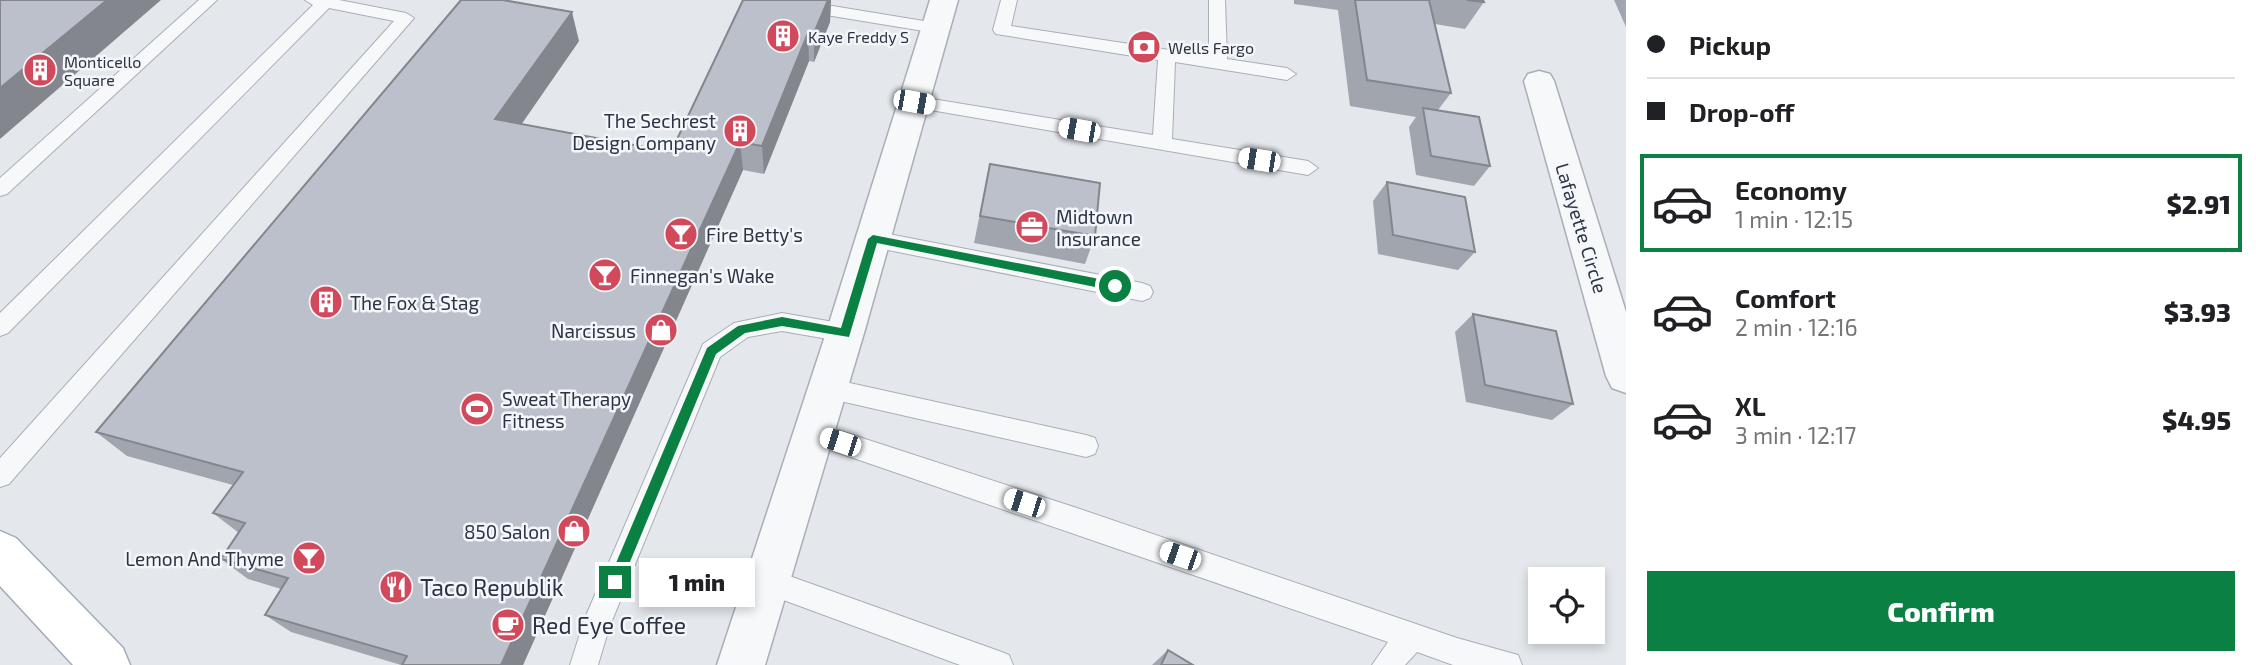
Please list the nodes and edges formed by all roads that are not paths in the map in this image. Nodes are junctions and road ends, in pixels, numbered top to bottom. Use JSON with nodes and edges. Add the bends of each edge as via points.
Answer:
{"nodes":[{"id":1,"x":209,"y":0,"type":"edge"},
{"id":2,"x":765,"y":0,"type":"edge"},
{"id":3,"x":1009,"y":0,"type":"edge"},
{"id":4,"x":1217,"y":0,"type":"edge"},
{"id":5,"x":318,"y":2,"type":"edge"},
{"id":6,"x":940,"y":14,"type":"edge"},
{"id":7,"x":1167,"y":55,"type":"junction"},
{"id":8,"x":1218,"y":63,"type":"junction"},
{"id":9,"x":1287,"y":74,"type":"dead end"},
{"id":10,"x":1539,"y":81,"type":"dead end"},
{"id":11,"x":914,"y":102,"type":"junction"},
{"id":12,"x":1162,"y":144,"type":"junction"},
{"id":13,"x":1308,"y":168,"type":"dead end"},
{"id":14,"x":0,"y":189,"type":"edge"},
{"id":15,"x":873,"y":239,"type":"junction"},
{"id":16,"x":1142,"y":292,"type":"dead end"},
{"id":17,"x":0,"y":327,"type":"edge"},
{"id":18,"x":845,"y":333,"type":"junction"},
{"id":19,"x":1626,"y":376,"type":"edge"},
{"id":20,"x":827,"y":388,"type":"junction"},
{"id":21,"x":813,"y":433,"type":"junction"},
{"id":22,"x":1086,"y":446,"type":"dead end"},
{"id":23,"x":0,"y":476,"type":"edge"},
{"id":24,"x":0,"y":553,"type":"edge"},
{"id":25,"x":767,"y":581,"type":"junction"},
{"id":26,"x":1412,"y":636,"type":"junction"},
{"id":27,"x":106,"y":665,"type":"edge"},
{"id":28,"x":584,"y":665,"type":"edge"},
{"id":29,"x":740,"y":665,"type":"edge"},
{"id":30,"x":999,"y":665,"type":"edge"},
{"id":31,"x":1386,"y":665,"type":"edge"},
{"id":32,"x":1508,"y":665,"type":"edge"}],
"edges":[{"from":1,"to":14,"type":"lane"},
{"from":2,"to":6,"type":"lane"},
{"from":3,"to":7,"type":"lane","via":[[1002,30]]},
{"from":4,"to":8,"type":"lane"},
{"from":5,"to":17,"type":"lane"},
{"from":5,"to":23,"type":"lane","via":[[406,19]]},
{"from":6,"to":11,"type":"street"},
{"from":7,"to":8,"type":"lane"},
{"from":7,"to":12,"type":"lane"},
{"from":8,"to":9,"type":"lane"},
{"from":10,"to":19,"type":"street","name":"Lafayette Circle"},
{"from":11,"to":12,"type":"lane"},
{"from":11,"to":15,"type":"street"},
{"from":12,"to":13,"type":"lane"},
{"from":15,"to":16,"type":"lane"},
{"from":15,"to":18,"type":"street"},
{"from":18,"to":20,"type":"street"},
{"from":18,"to":28,"type":"lane","via":[[782,321],[742,329],[711,351],[595,628]]},
{"from":20,"to":21,"type":"street"},
{"from":20,"to":22,"type":"lane"},
{"from":21,"to":25,"type":"street"},
{"from":21,"to":26,"type":"lane"},
{"from":24,"to":27,"type":"main road"},
{"from":25,"to":29,"type":"street"},
{"from":25,"to":30,"type":"lane"},
{"from":26,"to":31,"type":"lane"},
{"from":26,"to":32,"type":"lane"}]}
